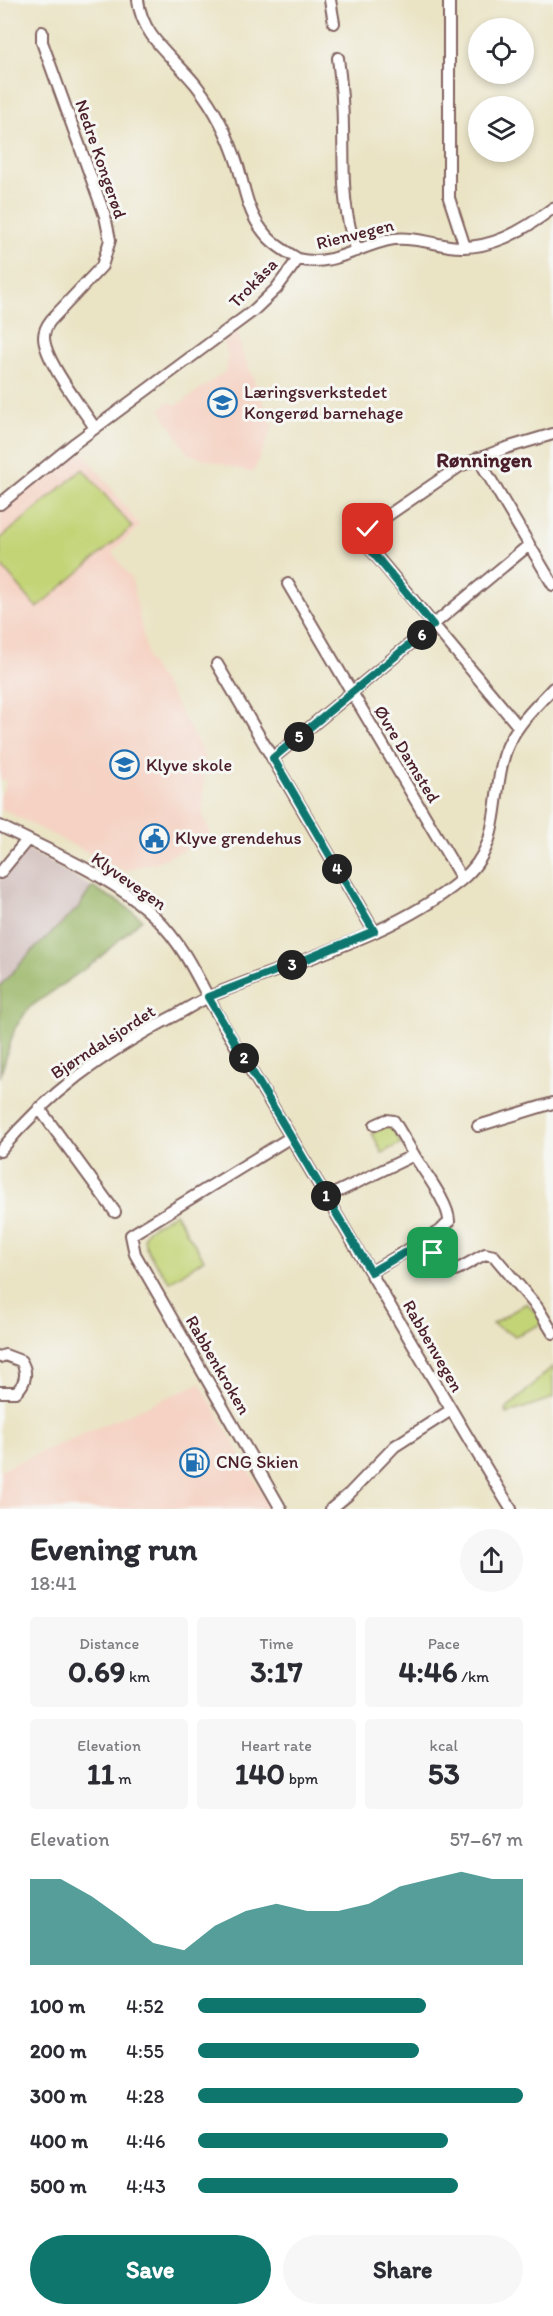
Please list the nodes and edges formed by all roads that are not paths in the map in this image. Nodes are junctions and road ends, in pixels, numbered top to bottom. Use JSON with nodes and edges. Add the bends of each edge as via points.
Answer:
{"nodes":[{"id":1,"x":138,"y":0,"type":"edge"},
{"id":2,"x":330,"y":0,"type":"edge"},
{"id":3,"x":449,"y":0,"type":"edge"},
{"id":4,"x":334,"y":23,"type":"dead end"},
{"id":5,"x":42,"y":32,"type":"dead end"},
{"id":6,"x":338,"y":58,"type":"dead end"},
{"id":7,"x":553,"y":208,"type":"edge"},
{"id":8,"x":465,"y":248,"type":"junction"},
{"id":9,"x":357,"y":251,"type":"junction"},
{"id":10,"x":298,"y":259,"type":"junction"},
{"id":11,"x":96,"y":428,"type":"junction"},
{"id":12,"x":553,"y":434,"type":"edge"},
{"id":13,"x":478,"y":458,"type":"junction"},
{"id":14,"x":0,"y":504,"type":"edge"},
{"id":15,"x":529,"y":545,"type":"junction"},
{"id":16,"x":288,"y":584,"type":"dead end"},
{"id":17,"x":553,"y":585,"type":"edge"},
{"id":18,"x":433,"y":625,"type":"junction"},
{"id":19,"x":217,"y":664,"type":"dead end"},
{"id":20,"x":553,"y":688,"type":"edge"},
{"id":21,"x":352,"y":693,"type":"junction"},
{"id":22,"x":518,"y":726,"type":"junction"},
{"id":23,"x":273,"y":758,"type":"junction"},
{"id":24,"x":0,"y":826,"type":"edge"},
{"id":25,"x":27,"y":840,"type":"junction"},
{"id":26,"x":0,"y":873,"type":"edge"},
{"id":27,"x":462,"y":879,"type":"junction"},
{"id":28,"x":374,"y":931,"type":"junction"},
{"id":29,"x":208,"y":997,"type":"junction"},
{"id":30,"x":553,"y":1103,"type":"edge"},
{"id":31,"x":39,"y":1108,"type":"junction"},
{"id":32,"x":375,"y":1125,"type":"dead end"},
{"id":33,"x":477,"y":1126,"type":"dead end"},
{"id":34,"x":291,"y":1137,"type":"junction"},
{"id":35,"x":0,"y":1151,"type":"edge"},
{"id":36,"x":414,"y":1155,"type":"junction"},
{"id":37,"x":327,"y":1197,"type":"junction"},
{"id":38,"x":115,"y":1212,"type":"dead end"},
{"id":39,"x":418,"y":1245,"type":"junction"},
{"id":40,"x":371,"y":1272,"type":"junction"},
{"id":41,"x":553,"y":1333,"type":"edge"},
{"id":42,"x":0,"y":1357,"type":"edge"},
{"id":43,"x":0,"y":1392,"type":"edge"},
{"id":44,"x":451,"y":1410,"type":"junction"},
{"id":45,"x":281,"y":1509,"type":"edge"},
{"id":46,"x":331,"y":1509,"type":"edge"},
{"id":47,"x":511,"y":1509,"type":"edge"}],
"edges":[{"from":1,"to":10,"type":"street","name":"Trokåsa","via":[[143,24],[195,83],[219,120],[256,221],[270,239]]},
{"from":2,"to":4,"type":"street"},
{"from":3,"to":8,"type":"street","via":[[449,198]]},
{"from":5,"to":11,"type":"street","name":"Nedre Kongerød","via":[[42,42],[105,216],[110,240],[102,266],[51,320],[44,338],[54,364]]},
{"from":6,"to":9,"type":"street","via":[[342,183]]},
{"from":7,"to":8,"type":"street","name":"Rienvegen","via":[[504,238]]},
{"from":8,"to":9,"type":"street","name":"Rienvegen","via":[[406,238]]},
{"from":9,"to":10,"type":"street","name":"Rienvegen","via":[[325,261]]},
{"from":10,"to":11,"type":"street","name":"Trokåsa","via":[[254,311]]},
{"from":11,"to":14,"type":"street"},
{"from":12,"to":13,"type":"street"},
{"from":13,"to":15,"type":"street"},
{"from":13,"to":18,"type":"street","via":[[449,472],[363,536]]},
{"from":15,"to":17,"type":"street"},
{"from":15,"to":18,"type":"street"},
{"from":16,"to":21,"type":"street","name":"Øvre Damsted"},
{"from":18,"to":21,"type":"street"},
{"from":18,"to":22,"type":"street"},
{"from":19,"to":23,"type":"street"},
{"from":20,"to":22,"type":"street","name":"Bjørndalsjordet"},
{"from":21,"to":23,"type":"street"},
{"from":21,"to":27,"type":"street","name":"Øvre Damsted"},
{"from":22,"to":27,"type":"street","name":"Bjørndalsjordet","via":[[505,753],[490,838],[481,859]]},
{"from":23,"to":28,"type":"street"},
{"from":24,"to":25,"type":"street","name":"Klyvevegen"},
{"from":25,"to":26,"type":"street"},
{"from":25,"to":29,"type":"street","name":"Klyvevegen","via":[[105,881],[154,916],[185,952]]},
{"from":27,"to":28,"type":"street","name":"Bjørndalsjordet","via":[[414,911]]},
{"from":28,"to":29,"type":"street","name":"Bjørndalsjordet"},
{"from":29,"to":31,"type":"street","name":"Bjørndalsjordet","via":[[92,1064]]},
{"from":29,"to":34,"type":"street","name":"Rabbenvegen"},
{"from":30,"to":33,"type":"street"},
{"from":31,"to":35,"type":"street","name":"Bjørndalsjordet"},
{"from":31,"to":38,"type":"street"},
{"from":32,"to":36,"type":"street","via":[[394,1120]]},
{"from":34,"to":37,"type":"street","name":"Rabbenvegen"},
{"from":34,"to":45,"type":"street","name":"Rabbenkroken","via":[[131,1235],[135,1254]]},
{"from":36,"to":37,"type":"street"},
{"from":36,"to":39,"type":"street","via":[[449,1217],[447,1226]]},
{"from":37,"to":40,"type":"street","name":"Rabbenvegen"},
{"from":39,"to":40,"type":"street"},
{"from":39,"to":41,"type":"street","via":[[429,1249],[450,1271],[484,1254],[494,1256],[537,1307]]},
{"from":40,"to":44,"type":"street","name":"Rabbenvegen"},
{"from":42,"to":43,"type":"street","via":[[21,1361],[26,1377],[16,1392]]},
{"from":44,"to":46,"type":"street","via":[[395,1446]]},
{"from":44,"to":47,"type":"street","name":"Rabbenvegen"}]}
